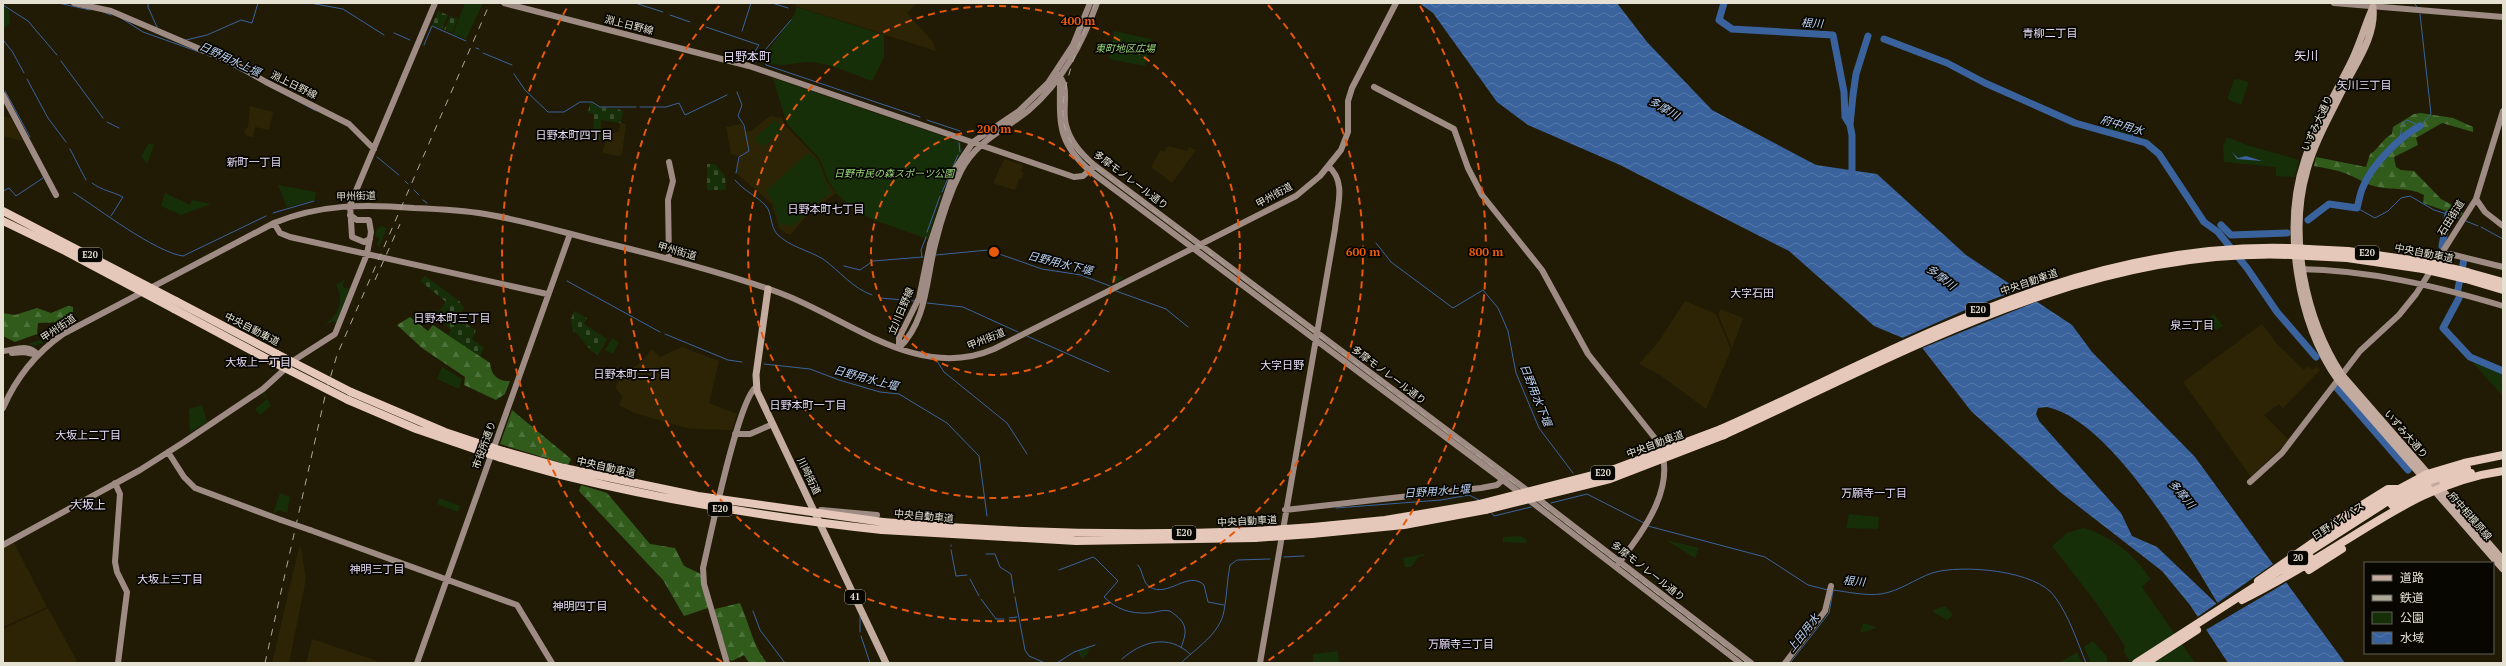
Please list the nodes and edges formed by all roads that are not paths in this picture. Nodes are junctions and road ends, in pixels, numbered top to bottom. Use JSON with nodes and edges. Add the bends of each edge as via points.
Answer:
{"nodes":[{"id":1,"x":74,"y":3,"type":"edge"},
{"id":2,"x":435,"y":3,"type":"edge"},
{"id":3,"x":504,"y":3,"type":"edge"},
{"id":4,"x":1090,"y":3,"type":"edge"},
{"id":5,"x":1097,"y":3,"type":"edge"},
{"id":6,"x":1396,"y":3,"type":"edge"},
{"id":7,"x":2334,"y":3,"type":"edge"},
{"id":8,"x":2373,"y":7,"type":"junction"},
{"id":9,"x":2503,"y":17,"type":"edge"},
{"id":10,"x":1058,"y":74,"type":"junction"},
{"id":11,"x":1374,"y":87,"type":"dead end"},
{"id":12,"x":1048,"y":91,"type":"junction"},
{"id":13,"x":3,"y":95,"type":"edge"},
{"id":14,"x":1059,"y":100,"type":"junction"},
{"id":15,"x":2503,"y":111,"type":"edge"},
{"id":16,"x":976,"y":144,"type":"junction"},
{"id":17,"x":374,"y":149,"type":"junction"},
{"id":18,"x":669,"y":162,"type":"dead end"},
{"id":19,"x":1328,"y":166,"type":"junction"},
{"id":20,"x":1092,"y":168,"type":"junction"},
{"id":21,"x":56,"y":195,"type":"dead end"},
{"id":22,"x":2476,"y":199,"type":"junction"},
{"id":23,"x":350,"y":205,"type":"junction"},
{"id":24,"x":3,"y":211,"type":"edge"},
{"id":25,"x":350,"y":215,"type":"junction"},
{"id":26,"x":357,"y":220,"type":"junction"},
{"id":27,"x":3,"y":221,"type":"edge"},
{"id":28,"x":274,"y":223,"type":"junction"},
{"id":29,"x":2503,"y":226,"type":"edge"},
{"id":30,"x":351,"y":227,"type":"junction"},
{"id":31,"x":570,"y":234,"type":"junction"},
{"id":32,"x":367,"y":240,"type":"junction"},
{"id":33,"x":1200,"y":245,"type":"junction"},
{"id":34,"x":1193,"y":248,"type":"junction"},
{"id":35,"x":2250,"y":252,"type":"junction"},
{"id":36,"x":2442,"y":252,"type":"junction"},
{"id":37,"x":367,"y":254,"type":"junction"},
{"id":38,"x":669,"y":259,"type":"junction"},
{"id":39,"x":2503,"y":267,"type":"edge"},
{"id":40,"x":2301,"y":269,"type":"junction"},
{"id":41,"x":2107,"y":272,"type":"junction"},
{"id":42,"x":2467,"y":275,"type":"junction"},
{"id":43,"x":2503,"y":282,"type":"edge"},
{"id":44,"x":2422,"y":284,"type":"junction"},
{"id":45,"x":768,"y":289,"type":"junction"},
{"id":46,"x":2503,"y":290,"type":"edge"},
{"id":47,"x":547,"y":294,"type":"junction"},
{"id":48,"x":175,"y":305,"type":"junction"},
{"id":49,"x":2503,"y":306,"type":"edge"},
{"id":50,"x":1316,"y":337,"type":"junction"},
{"id":51,"x":899,"y":348,"type":"junction"},
{"id":52,"x":3,"y":351,"type":"edge"},
{"id":53,"x":13,"y":353,"type":"junction"},
{"id":54,"x":3,"y":355,"type":"edge"},
{"id":55,"x":38,"y":355,"type":"junction"},
{"id":56,"x":26,"y":369,"type":"junction"},
{"id":57,"x":2340,"y":377,"type":"junction"},
{"id":58,"x":756,"y":387,"type":"junction"},
{"id":59,"x":350,"y":396,"type":"junction"},
{"id":60,"x":3,"y":408,"type":"edge"},
{"id":61,"x":773,"y":424,"type":"junction"},
{"id":62,"x":735,"y":434,"type":"junction"},
{"id":63,"x":168,"y":452,"type":"junction"},
{"id":64,"x":2503,"y":455,"type":"edge"},
{"id":65,"x":2503,"y":461,"type":"edge"},
{"id":66,"x":2503,"y":466,"type":"edge"},
{"id":67,"x":2469,"y":470,"type":"junction"},
{"id":68,"x":2503,"y":471,"type":"edge"},
{"id":69,"x":2424,"y":475,"type":"junction"},
{"id":70,"x":1505,"y":478,"type":"junction"},
{"id":71,"x":2250,"y":482,"type":"dead end"},
{"id":72,"x":115,"y":483,"type":"junction"},
{"id":73,"x":1524,"y":488,"type":"junction"},
{"id":74,"x":2399,"y":489,"type":"junction"},
{"id":75,"x":2437,"y":489,"type":"junction"},
{"id":76,"x":2407,"y":502,"type":"junction"},
{"id":77,"x":1533,"y":504,"type":"junction"},
{"id":78,"x":814,"y":509,"type":"junction"},
{"id":79,"x":1285,"y":510,"type":"junction"},
{"id":80,"x":877,"y":515,"type":"dead end"},
{"id":81,"x":3,"y":546,"type":"edge"},
{"id":82,"x":2293,"y":549,"type":"dead end"},
{"id":83,"x":2503,"y":560,"type":"edge"},
{"id":84,"x":1620,"y":562,"type":"junction"},
{"id":85,"x":1615,"y":568,"type":"junction"},
{"id":86,"x":2503,"y":569,"type":"edge"},
{"id":87,"x":2309,"y":570,"type":"dead end"},
{"id":88,"x":446,"y":580,"type":"junction"},
{"id":89,"x":1831,"y":586,"type":"dead end"},
{"id":90,"x":2240,"y":598,"type":"junction"},
{"id":91,"x":118,"y":663,"type":"edge"},
{"id":92,"x":417,"y":663,"type":"edge"},
{"id":93,"x":552,"y":663,"type":"edge"},
{"id":94,"x":726,"y":663,"type":"edge"},
{"id":95,"x":886,"y":663,"type":"edge"},
{"id":96,"x":1260,"y":663,"type":"edge"},
{"id":97,"x":1740,"y":663,"type":"edge"},
{"id":98,"x":1751,"y":663,"type":"edge"},
{"id":99,"x":1785,"y":663,"type":"edge"},
{"id":100,"x":2136,"y":663,"type":"edge"},
{"id":101,"x":2146,"y":663,"type":"edge"}],
"edges":[{"from":1,"to":17,"type":"main road","name":"淵上日野線","via":[[110,11],[235,64],[349,124]]},
{"from":2,"to":17,"type":"main road"},
{"from":3,"to":16,"type":"main road","name":"淵上日野線","via":[[749,66]]},
{"from":4,"to":10,"type":"main road","name":"多摩モノレール通り"},
{"from":5,"to":10,"type":"main road","name":"多摩モノレール通り","via":[[1084,37]]},
{"from":6,"to":19,"type":"main road","name":"甲州街道","via":[[1360,72],[1348,101],[1348,132],[1341,150]]},
{"from":7,"to":8,"type":"main road"},
{"from":8,"to":9,"type":"main road"},
{"from":8,"to":40,"type":"main road","name":"いずみ大通り","via":[[2305,167],[2300,210]]},
{"from":10,"to":12,"type":"main road","name":"立川日野線"},
{"from":10,"to":14,"type":"main road","name":"多摩モノレール通り"},
{"from":10,"to":16,"type":"main road","name":"立川日野線","via":[[1025,106]]},
{"from":10,"to":20,"type":"main road","name":"多摩モノレール通り","via":[[1065,90],[1065,119],[1070,136]]},
{"from":11,"to":84,"type":"main road","via":[[1454,129],[1468,168],[1482,195],[1542,270],[1588,354],[1656,439],[1663,456],[1665,479],[1646,523]]},
{"from":12,"to":14,"type":"main road","via":[[1056,94]]},
{"from":12,"to":16,"type":"main road","name":"立川日野線","via":[[1021,116]]},
{"from":13,"to":21,"type":"main road"},
{"from":14,"to":20,"type":"main road","name":"多摩モノレール通り","via":[[1059,119],[1063,137],[1070,150]]},
{"from":15,"to":22,"type":"main road","name":"石田街道"},
{"from":16,"to":20,"type":"main road","via":[[1077,178]]},
{"from":16,"to":51,"type":"main road","name":"立川日野線","via":[[962,157],[950,182],[930,244],[919,298],[900,338]]},
{"from":17,"to":23,"type":"main road"},
{"from":18,"to":38,"type":"main road","via":[[673,181],[668,200]]},
{"from":19,"to":33,"type":"main road","name":"甲州街道","via":[[1296,196]]},
{"from":19,"to":50,"type":"main road","via":[[1338,175],[1340,187]]},
{"from":20,"to":33,"type":"main road","name":"多摩モノレール通り"},
{"from":20,"to":34,"type":"main road","name":"多摩モノレール通り"},
{"from":22,"to":29,"type":"main road","via":[[2485,212]]},
{"from":22,"to":36,"type":"main road","name":"石田街道"},
{"from":23,"to":25,"type":"main road"},
{"from":23,"to":28,"type":"main road","name":"甲州街道","via":[[319,209]]},
{"from":23,"to":31,"type":"main road","name":"甲州街道","via":[[470,212],[498,216]]},
{"from":24,"to":48,"type":"highway","name":"中央自動車道","number":"E20","bridge":true},
{"from":25,"to":26,"type":"main road"},
{"from":25,"to":30,"type":"main road"},
{"from":26,"to":30,"type":"main road"},
{"from":26,"to":32,"type":"main road","via":[[366,220],[370,223]]},
{"from":27,"to":48,"type":"highway","name":"中央自動車道","number":"E20","bridge":true},
{"from":28,"to":37,"type":"main road","via":[[278,231],[285,236]]},
{"from":28,"to":55,"type":"main road","name":"甲州街道","via":[[76,327]]},
{"from":30,"to":32,"type":"main road","via":[[353,239]]},
{"from":31,"to":38,"type":"main road","name":"甲州街道"},
{"from":31,"to":47,"type":"main road","name":"市役所通り"},
{"from":32,"to":37,"type":"main road"},
{"from":33,"to":34,"type":"main road","name":"甲州街道"},
{"from":33,"to":50,"type":"main road","name":"多摩モノレール通り"},
{"from":34,"to":50,"type":"main road","name":"多摩モノレール通り"},
{"from":34,"to":51,"type":"main road","name":"甲州街道","via":[[981,354],[941,359]]},
{"from":35,"to":41,"type":"highway","name":"中央自動車道","number":"E20"},
{"from":35,"to":41,"type":"highway","name":"中央自動車道","number":"E20","via":[[2221,250],[2153,259]]},
{"from":35,"to":42,"type":"highway","name":"中央自動車道","number":"E20","bridge":true,"via":[[2348,251]]},
{"from":36,"to":39,"type":"main road"},
{"from":36,"to":44,"type":"main road","name":"石田街道"},
{"from":37,"to":47,"type":"main road"},
{"from":37,"to":63,"type":"main road","via":[[336,334],[296,359],[263,389]]},
{"from":38,"to":45,"type":"main road","name":"甲州街道"},
{"from":40,"to":44,"type":"main road","via":[[2361,274]]},
{"from":40,"to":57,"type":"main road","name":"いずみ大通り","via":[[2314,320]]},
{"from":41,"to":59,"type":"highway","name":"中央自動車道","number":"E20","bridge":true,"via":[[2053,283],[1988,307],[1723,432],[1609,472],[1483,507],[1312,530],[1256,534],[1098,534],[882,526],[760,515],[672,500],[502,455]]},
{"from":42,"to":43,"type":"highway","name":"中央自動車道","number":"E20"},
{"from":42,"to":46,"type":"highway","name":"中央自動車道","number":"E20"},
{"from":44,"to":49,"type":"main road"},
{"from":44,"to":57,"type":"main road","name":"石田街道","via":[[2406,308],[2365,345]]},
{"from":45,"to":51,"type":"main road","name":"甲州街道"},
{"from":45,"to":58,"type":"main road"},
{"from":47,"to":88,"type":"main road","name":"市役所通り"},
{"from":48,"to":59,"type":"highway","name":"中央自動車道","number":"E20","bridge":true,"via":[[277,354]]},
{"from":48,"to":59,"type":"highway","name":"中央自動車道","number":"E20","bridge":true,"via":[[273,362]]},
{"from":50,"to":70,"type":"main road","name":"多摩モノレール通り"},
{"from":50,"to":79,"type":"main road"},
{"from":52,"to":55,"type":"main road","via":[[25,348]]},
{"from":53,"to":54,"type":"main road"},
{"from":53,"to":55,"type":"main road"},
{"from":53,"to":56,"type":"main road","via":[[25,357]]},
{"from":55,"to":56,"type":"main road","name":"甲州街道"},
{"from":56,"to":60,"type":"main road","name":"甲州街道"},
{"from":57,"to":69,"type":"main road","name":"いずみ大通り"},
{"from":57,"to":71,"type":"main road","name":"石田街道","via":[[2286,449]]},
{"from":58,"to":61,"type":"main road","name":"川崎街道","number":"41"},
{"from":58,"to":62,"type":"main road","via":[[749,394]]},
{"from":61,"to":62,"type":"main road","via":[[750,434]]},
{"from":61,"to":78,"type":"main road","name":"川崎街道","number":"41"},
{"from":62,"to":94,"type":"main road","via":[[703,575]]},
{"from":63,"to":72,"type":"main road"},
{"from":63,"to":88,"type":"main road","bridge":true,"via":[[184,477],[195,488]]},
{"from":64,"to":69,"type":"highway"},
{"from":65,"to":67,"type":"highway","name":"日野バイパス","number":"20"},
{"from":66,"to":67,"type":"highway","name":"日野バイパス","number":"20"},
{"from":67,"to":90,"type":"highway","name":"日野バイパス","number":"20","bridge":true,"via":[[2392,505]]},
{"from":68,"to":75,"type":"highway"},
{"from":69,"to":74,"type":"highway"},
{"from":69,"to":75,"type":"main road","name":"府中相模原線"},
{"from":70,"to":73,"type":"main road","name":"多摩モノレール通り"},
{"from":70,"to":77,"type":"main road","name":"多摩モノレール通り"},
{"from":70,"to":79,"type":"main road","via":[[1497,485],[1481,488]]},
{"from":72,"to":81,"type":"main road"},
{"from":72,"to":91,"type":"main road","via":[[120,494],[115,562],[127,592]]},
{"from":73,"to":77,"type":"main road","via":[[1519,491]]},
{"from":73,"to":84,"type":"main road","name":"多摩モノレール通り"},
{"from":74,"to":82,"type":"highway","via":[[2388,489]]},
{"from":74,"to":90,"type":"highway","bridge":true,"via":[[2270,571]]},
{"from":75,"to":76,"type":"highway"},
{"from":75,"to":83,"type":"main road","name":"府中相模原線"},
{"from":75,"to":86,"type":"main road","name":"府中相模原線"},
{"from":76,"to":87,"type":"highway","via":[[2401,512]]},
{"from":76,"to":90,"type":"highway","via":[[2299,570]]},
{"from":77,"to":85,"type":"main road","name":"多摩モノレール通り"},
{"from":78,"to":80,"type":"main road"},
{"from":78,"to":95,"type":"main road","name":"川崎街道","number":"41"},
{"from":79,"to":96,"type":"main road"},
{"from":84,"to":85,"type":"main road"},
{"from":84,"to":98,"type":"main road","name":"多摩モノレール通り"},
{"from":85,"to":97,"type":"main road","name":"多摩モノレール通り"},
{"from":88,"to":92,"type":"main road","name":"市役所通り"},
{"from":88,"to":93,"type":"main road","via":[[517,604]]},
{"from":89,"to":99,"type":"main road","via":[[1825,611]]},
{"from":90,"to":100,"type":"highway","name":"日野バイパス","number":"20","bridge":true},
{"from":90,"to":101,"type":"highway","name":"日野バイパス","number":"20","bridge":true}]}
